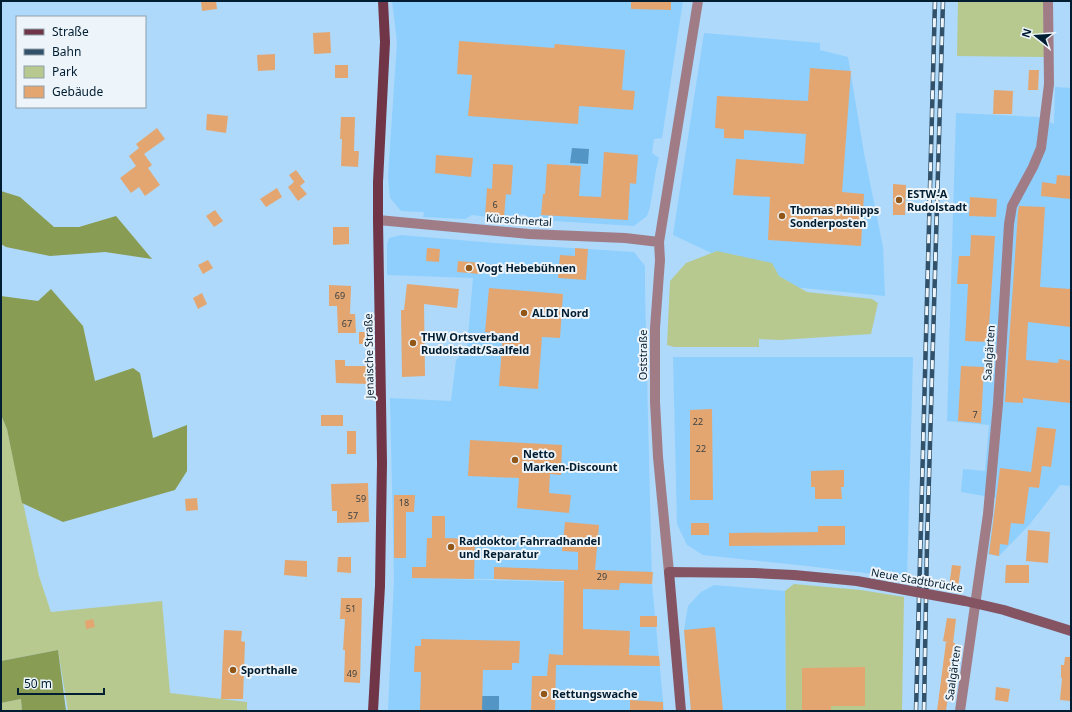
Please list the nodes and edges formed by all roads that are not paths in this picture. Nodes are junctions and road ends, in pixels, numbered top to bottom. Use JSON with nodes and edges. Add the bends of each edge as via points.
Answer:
{"nodes":[{"id":1,"x":383,"y":1,"type":"edge"},
{"id":2,"x":698,"y":1,"type":"edge"},
{"id":3,"x":1048,"y":1,"type":"edge"},
{"id":4,"x":378,"y":220,"type":"junction"},
{"id":5,"x":659,"y":242,"type":"junction"},
{"id":6,"x":669,"y":572,"type":"junction"},
{"id":7,"x":1071,"y":631,"type":"edge"},
{"id":8,"x":373,"y":711,"type":"edge"},
{"id":9,"x":680,"y":711,"type":"edge"},
{"id":10,"x":960,"y":711,"type":"edge"}],
"edges":[{"from":1,"to":4,"type":"main road","name":"Jenaische Straße","via":[[385,42]]},
{"from":2,"to":5,"type":"street","name":"Oststraße"},
{"from":3,"to":10,"type":"street","name":"Saalgärten","via":[[1049,84],[1041,148],[1034,167],[1012,206],[1009,224],[989,507]]},
{"from":4,"to":5,"type":"street","name":"Kürschnertal","via":[[529,234]]},
{"from":4,"to":8,"type":"main road","name":"Jenaische Straße","via":[[382,463],[380,586]]},
{"from":5,"to":6,"type":"street","name":"Oststraße","via":[[655,402]]},
{"from":6,"to":7,"type":"main road","name":"Neue Stadtbrücke","bridge":true,"via":[[754,573],[857,581],[1004,610]]},
{"from":6,"to":9,"type":"main road","name":"Oststraße"}]}
